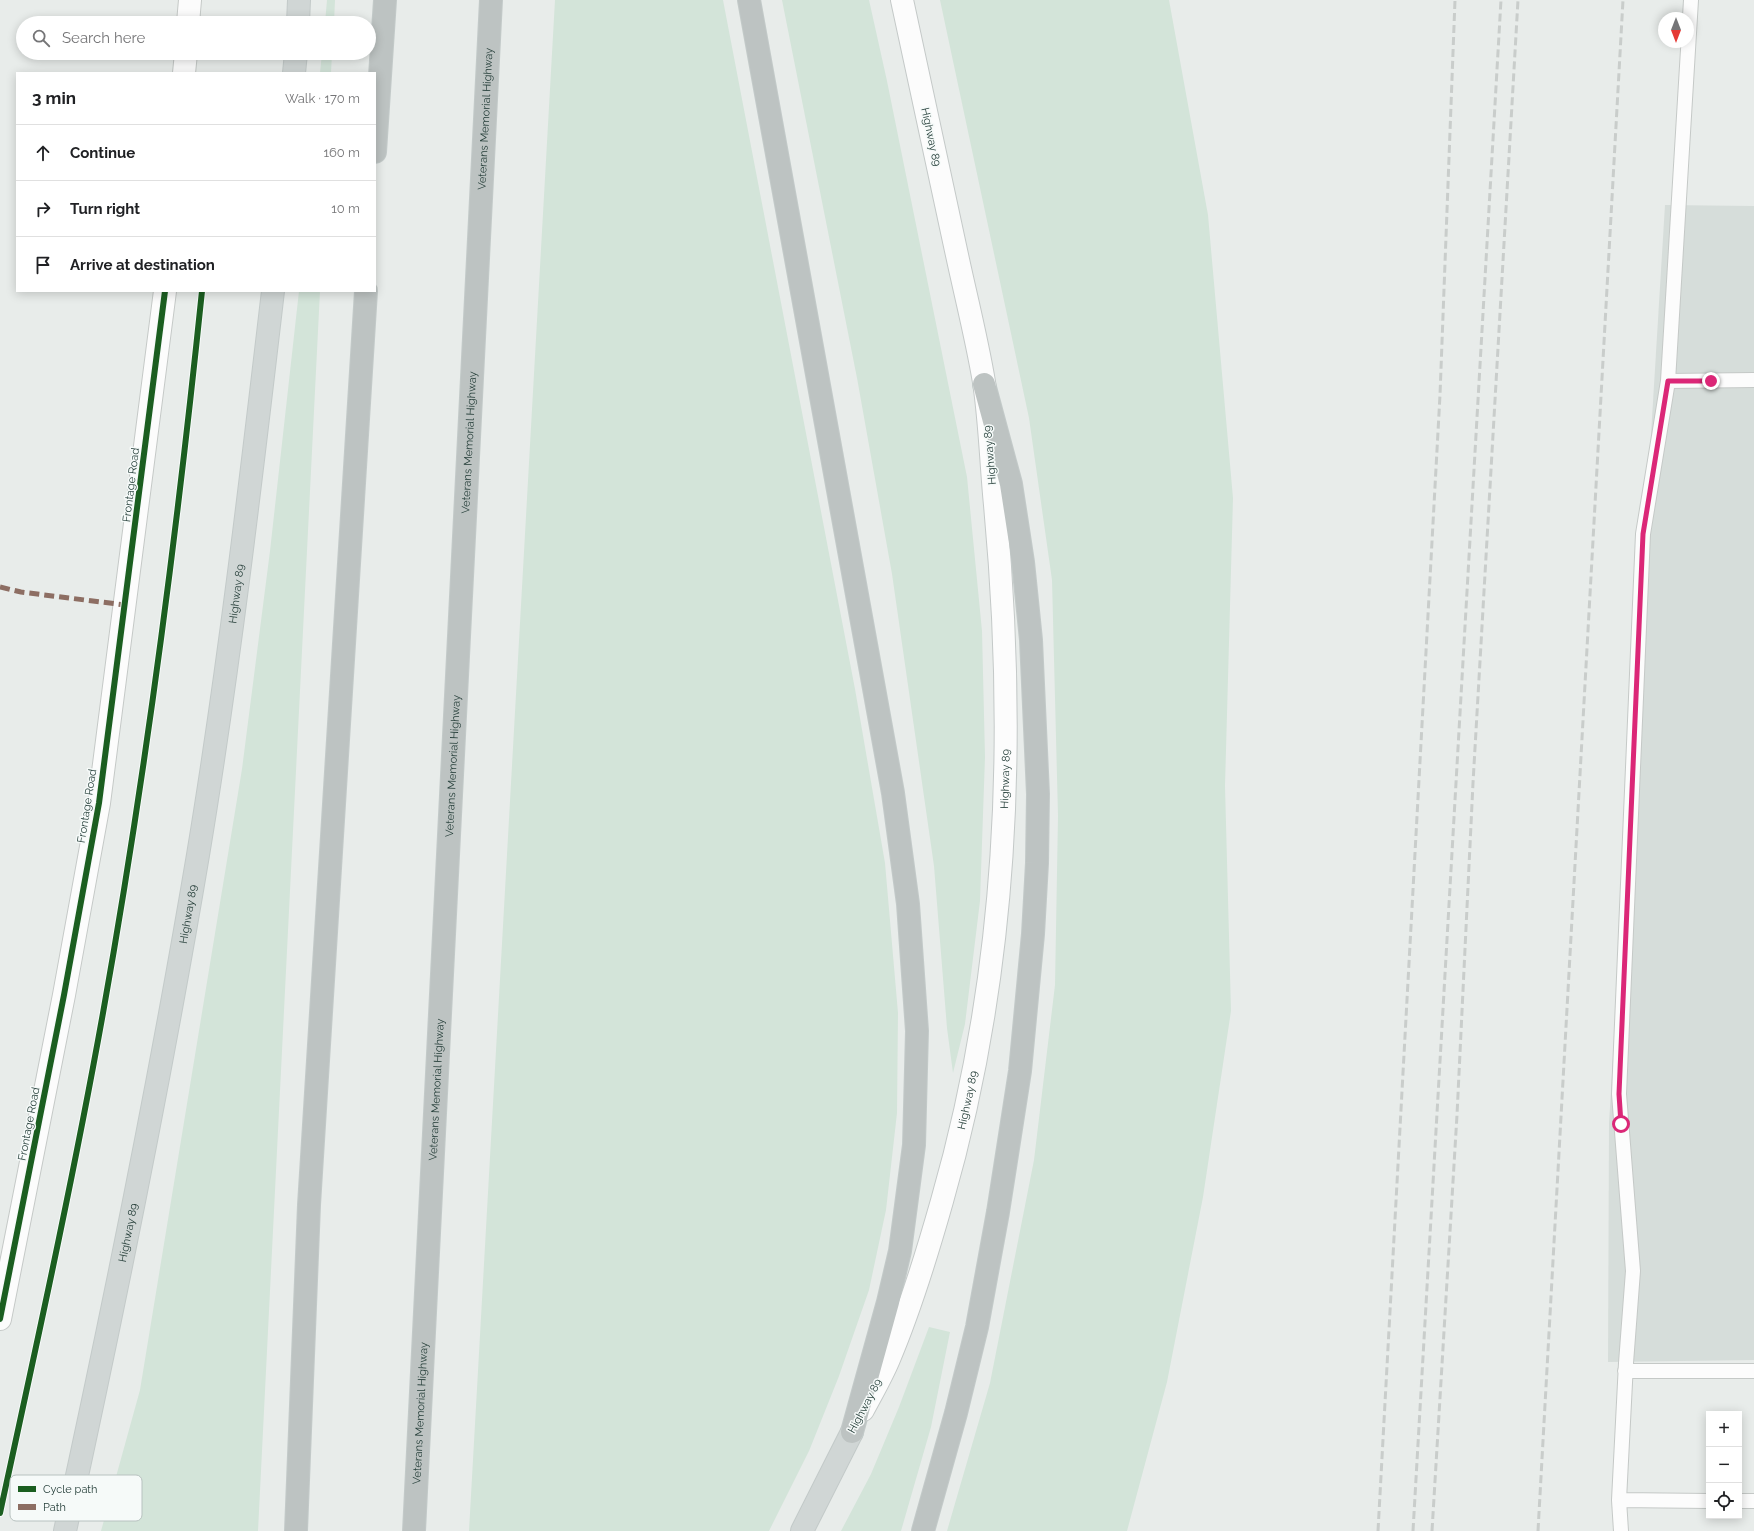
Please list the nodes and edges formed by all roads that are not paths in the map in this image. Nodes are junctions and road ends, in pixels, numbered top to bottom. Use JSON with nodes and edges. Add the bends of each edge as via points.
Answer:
{"nodes":[{"id":1,"x":190,"y":0,"type":"edge"},
{"id":2,"x":299,"y":0,"type":"edge"},
{"id":3,"x":384,"y":0,"type":"edge"},
{"id":4,"x":491,"y":0,"type":"edge"},
{"id":5,"x":749,"y":0,"type":"edge"},
{"id":6,"x":902,"y":0,"type":"edge"},
{"id":7,"x":1691,"y":0,"type":"edge"},
{"id":8,"x":189,"y":16,"type":"edge"},
{"id":9,"x":298,"y":16,"type":"edge"},
{"id":10,"x":185,"y":60,"type":"edge"},
{"id":11,"x":295,"y":60,"type":"edge"},
{"id":12,"x":184,"y":72,"type":"edge"},
{"id":13,"x":294,"y":72,"type":"edge"},
{"id":14,"x":376,"y":135,"type":"edge"},
{"id":15,"x":165,"y":292,"type":"edge"},
{"id":16,"x":273,"y":292,"type":"edge"},
{"id":17,"x":366,"y":292,"type":"edge"},
{"id":18,"x":1754,"y":380,"type":"edge"},
{"id":19,"x":1668,"y":381,"type":"junction"},
{"id":20,"x":984,"y":384,"type":"junction"},
{"id":21,"x":0,"y":1319,"type":"edge"},
{"id":22,"x":1625,"y":1371,"type":"junction"},
{"id":23,"x":1754,"y":1371,"type":"edge"},
{"id":24,"x":852,"y":1432,"type":"junction"},
{"id":25,"x":77,"y":1475,"type":"edge"},
{"id":26,"x":1619,"y":1500,"type":"junction"},
{"id":27,"x":1706,"y":1501,"type":"edge"},
{"id":28,"x":1742,"y":1501,"type":"edge"},
{"id":29,"x":1754,"y":1501,"type":"edge"},
{"id":30,"x":67,"y":1521,"type":"edge"},
{"id":31,"x":65,"y":1531,"type":"edge"},
{"id":32,"x":296,"y":1531,"type":"edge"},
{"id":33,"x":414,"y":1531,"type":"edge"},
{"id":34,"x":802,"y":1531,"type":"edge"},
{"id":35,"x":923,"y":1531,"type":"edge"},
{"id":36,"x":1621,"y":1531,"type":"edge"}],
"edges":[{"from":1,"to":8,"type":"main road"},
{"from":2,"to":9,"type":"main road"},
{"from":3,"to":14,"type":"highway"},
{"from":4,"to":33,"type":"highway","name":"Veterans Memorial Highway"},
{"from":5,"to":24,"type":"highway","via":[[893,793],[908,904],[917,1030],[914,1144],[900,1251]]},
{"from":6,"to":20,"type":"main road","name":"Highway 89"},
{"from":7,"to":19,"type":"lane"},
{"from":10,"to":12,"type":"main road"},
{"from":11,"to":13,"type":"main road"},
{"from":15,"to":21,"type":"main road","name":"Frontage Road","via":[[99,803]]},
{"from":16,"to":25,"type":"main road","name":"Highway 89","via":[[232,622],[198,853],[157,1082]]},
{"from":17,"to":32,"type":"highway","via":[[310,1189]]},
{"from":18,"to":19,"type":"lane"},
{"from":19,"to":22,"type":"lane","via":[[1643,534],[1619,1094],[1633,1271]]},
{"from":20,"to":24,"type":"main road","name":"Highway 89","via":[[1001,570],[1007,730],[1002,862],[995,937],[983,1015],[955,1157],[916,1290],[888,1361]]},
{"from":20,"to":35,"type":"highway","via":[[1011,484],[1023,562],[1031,640],[1038,794],[1038,863],[1034,934],[1020,1071],[1000,1196],[977,1327]]},
{"from":22,"to":23,"type":"lane"},
{"from":22,"to":26,"type":"lane"},
{"from":24,"to":34,"type":"main road","name":"Highway 89"},
{"from":26,"to":27,"type":"lane"},
{"from":26,"to":36,"type":"lane"},
{"from":28,"to":29,"type":"lane"},
{"from":30,"to":31,"type":"main road","name":"Highway 89"}]}
